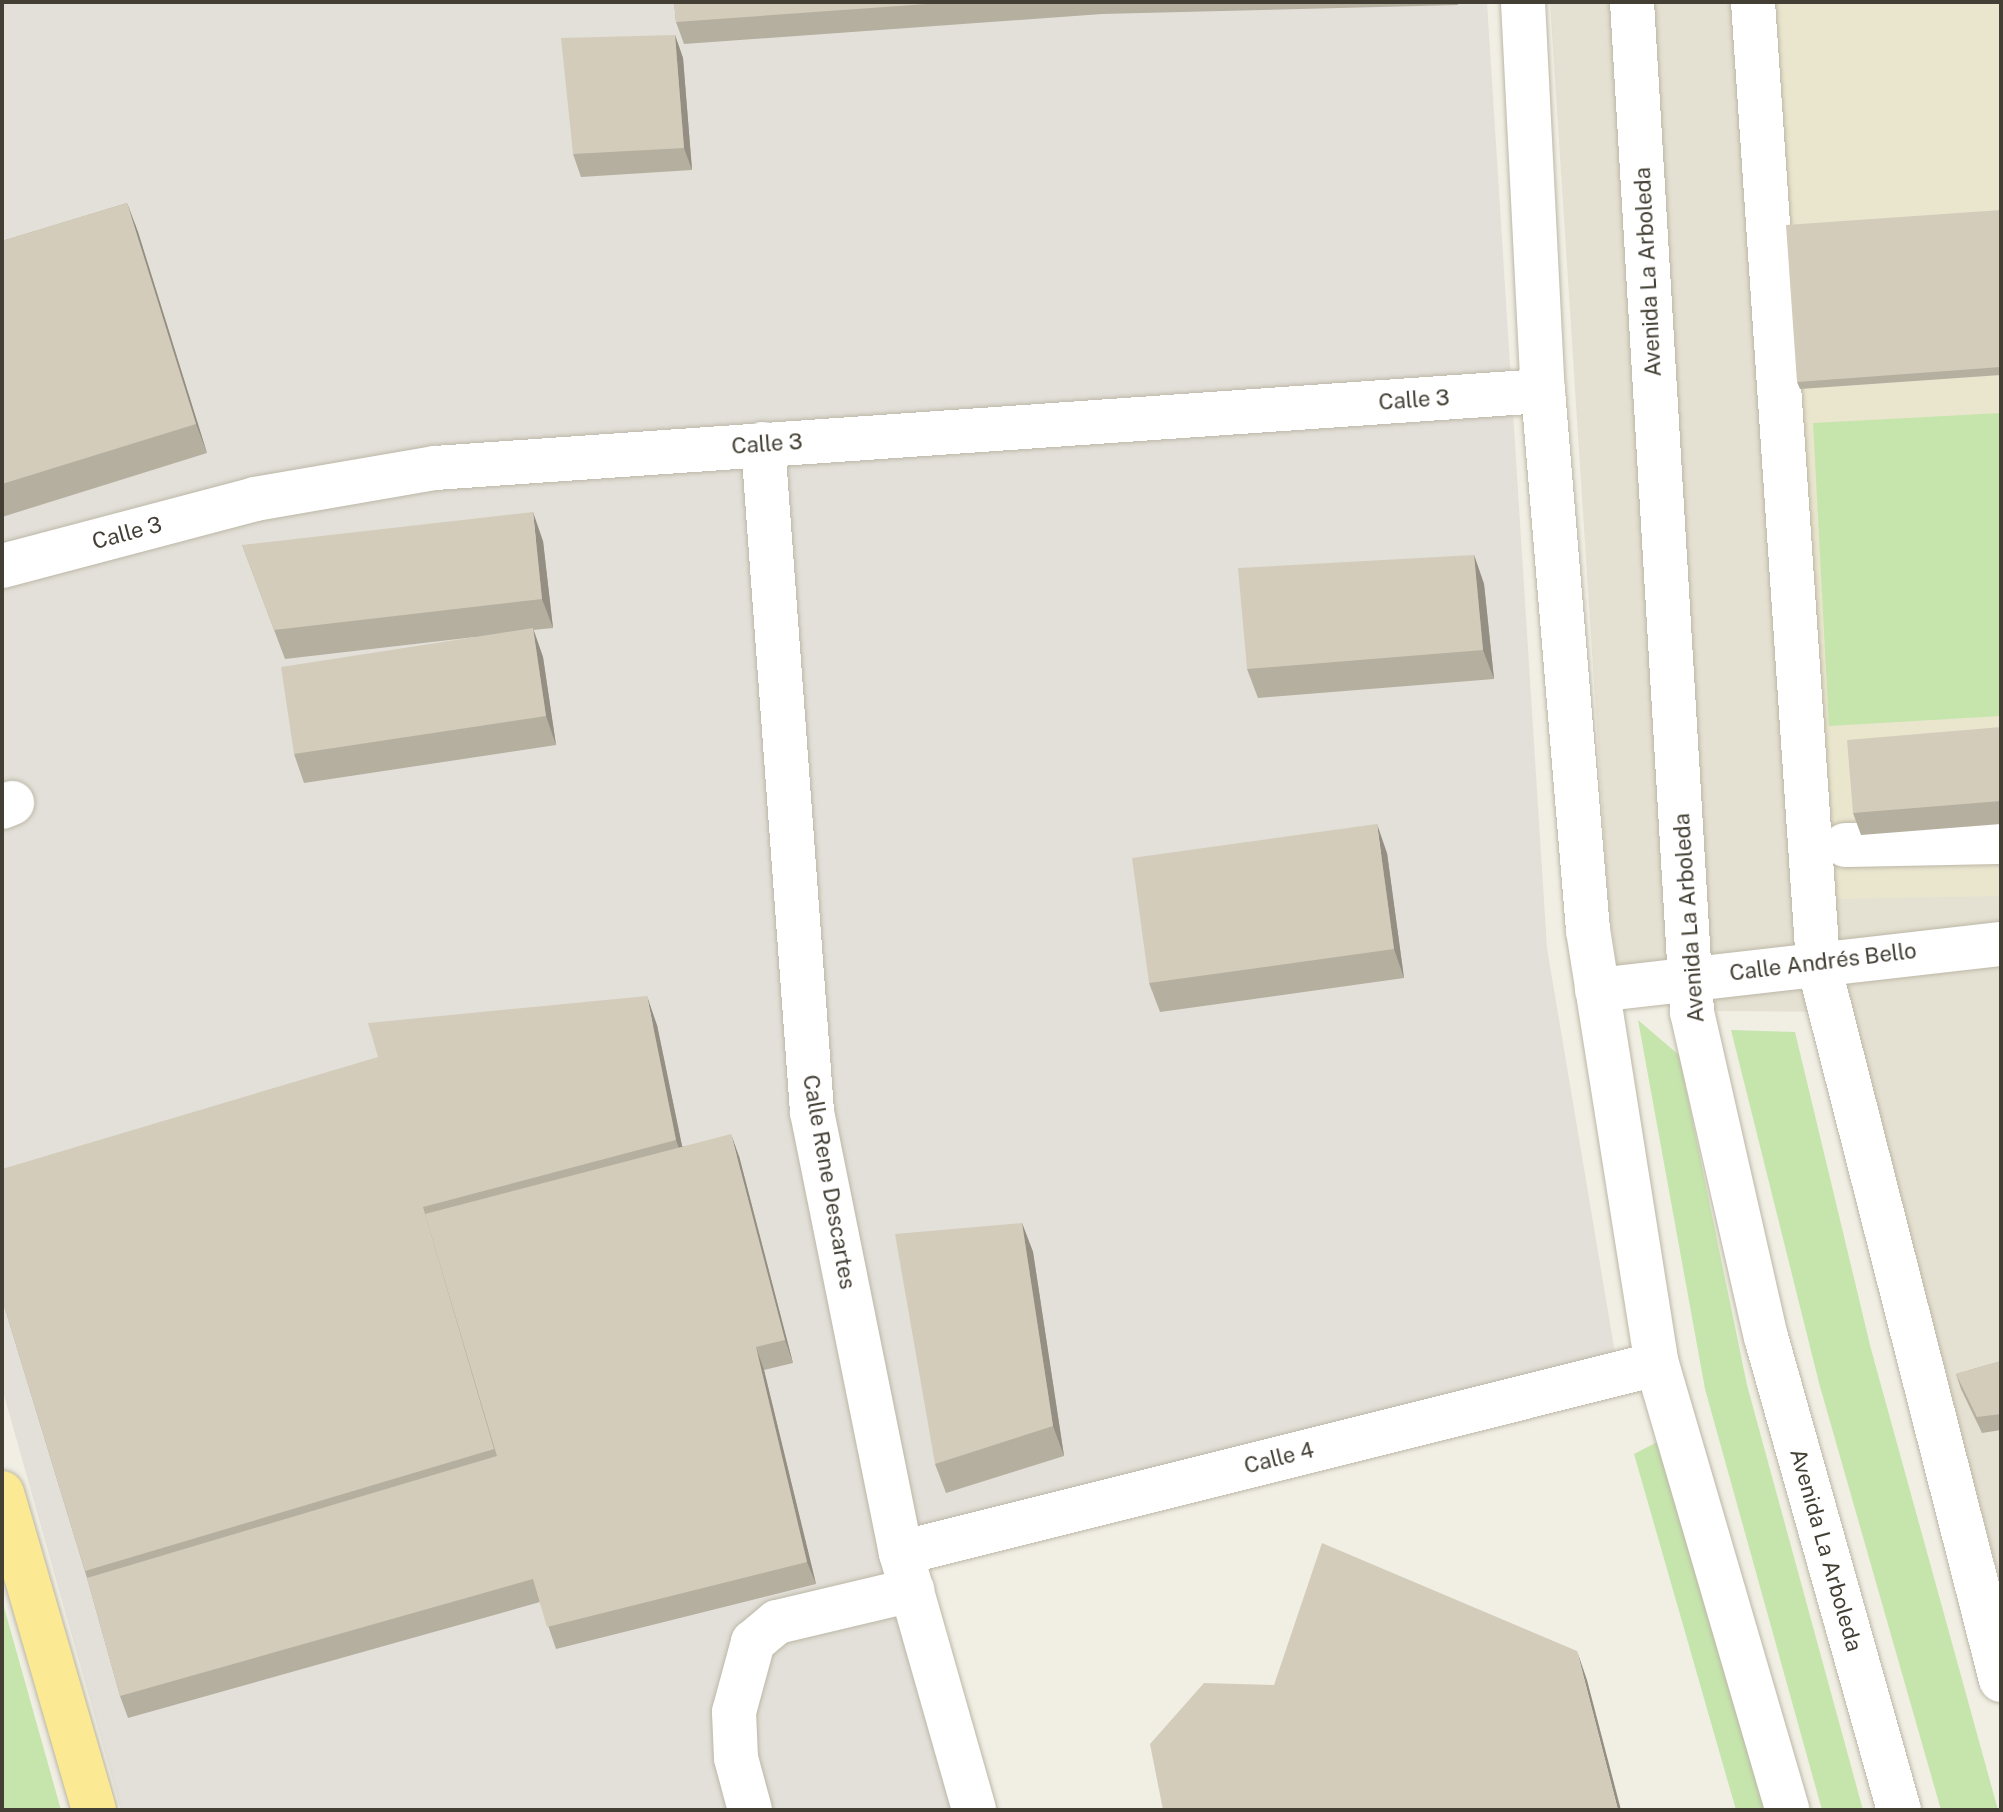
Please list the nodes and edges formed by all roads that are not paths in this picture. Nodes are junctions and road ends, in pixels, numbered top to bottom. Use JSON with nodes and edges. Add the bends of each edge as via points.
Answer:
{"nodes":[{"id":1,"x":1523,"y":2,"type":"edge"},
{"id":2,"x":1632,"y":2,"type":"edge"},
{"id":3,"x":1753,"y":2,"type":"edge"},
{"id":4,"x":1543,"y":391,"type":"junction"},
{"id":5,"x":763,"y":444,"type":"junction"},
{"id":6,"x":2,"y":566,"type":"edge"},
{"id":7,"x":2001,"y":842,"type":"edge"},
{"id":8,"x":1845,"y":845,"type":"dead end"},
{"id":9,"x":2001,"y":944,"type":"edge"},
{"id":10,"x":1818,"y":962,"type":"junction"},
{"id":11,"x":1691,"y":978,"type":"junction"},
{"id":12,"x":1597,"y":990,"type":"junction"},
{"id":13,"x":1657,"y":1364,"type":"junction"},
{"id":14,"x":2,"y":1493,"type":"edge"},
{"id":15,"x":906,"y":1572,"type":"junction"},
{"id":16,"x":2001,"y":1680,"type":"edge"},
{"id":17,"x":94,"y":1810,"type":"edge"},
{"id":18,"x":750,"y":1810,"type":"edge"},
{"id":19,"x":974,"y":1810,"type":"edge"},
{"id":20,"x":1787,"y":1810,"type":"edge"},
{"id":21,"x":1899,"y":1810,"type":"edge"}],
"edges":[{"from":1,"to":4,"type":"street"},
{"from":2,"to":11,"type":"street","name":"Avenida La Arboleda"},
{"from":3,"to":10,"type":"street"},
{"from":4,"to":5,"type":"street","name":"Calle 3"},
{"from":4,"to":12,"type":"street"},
{"from":5,"to":6,"type":"street","name":"Calle 3","via":[[435,468],[255,499]]},
{"from":5,"to":15,"type":"street","name":"Calle Rene Descartes","via":[[812,1112]]},
{"from":7,"to":8,"type":"street"},
{"from":9,"to":10,"type":"street","name":"Calle Andrés Bello"},
{"from":10,"to":11,"type":"street","name":"Calle Andrés Bello"},
{"from":10,"to":16,"type":"street"},
{"from":11,"to":12,"type":"street","name":"Calle Andrés Bello"},
{"from":11,"to":21,"type":"street","name":"Avenida La Arboleda","via":[[1692,1012],[1766,1337]]},
{"from":12,"to":13,"type":"street"},
{"from":13,"to":15,"type":"street","name":"Calle 4"},
{"from":13,"to":20,"type":"street"},
{"from":14,"to":17,"type":"main road"},
{"from":15,"to":18,"type":"street","name":"Calle 4","via":[[777,1622],[753,1642],[734,1712],[736,1758]]},
{"from":15,"to":19,"type":"street","name":"Calle Rene Descartes"}]}
